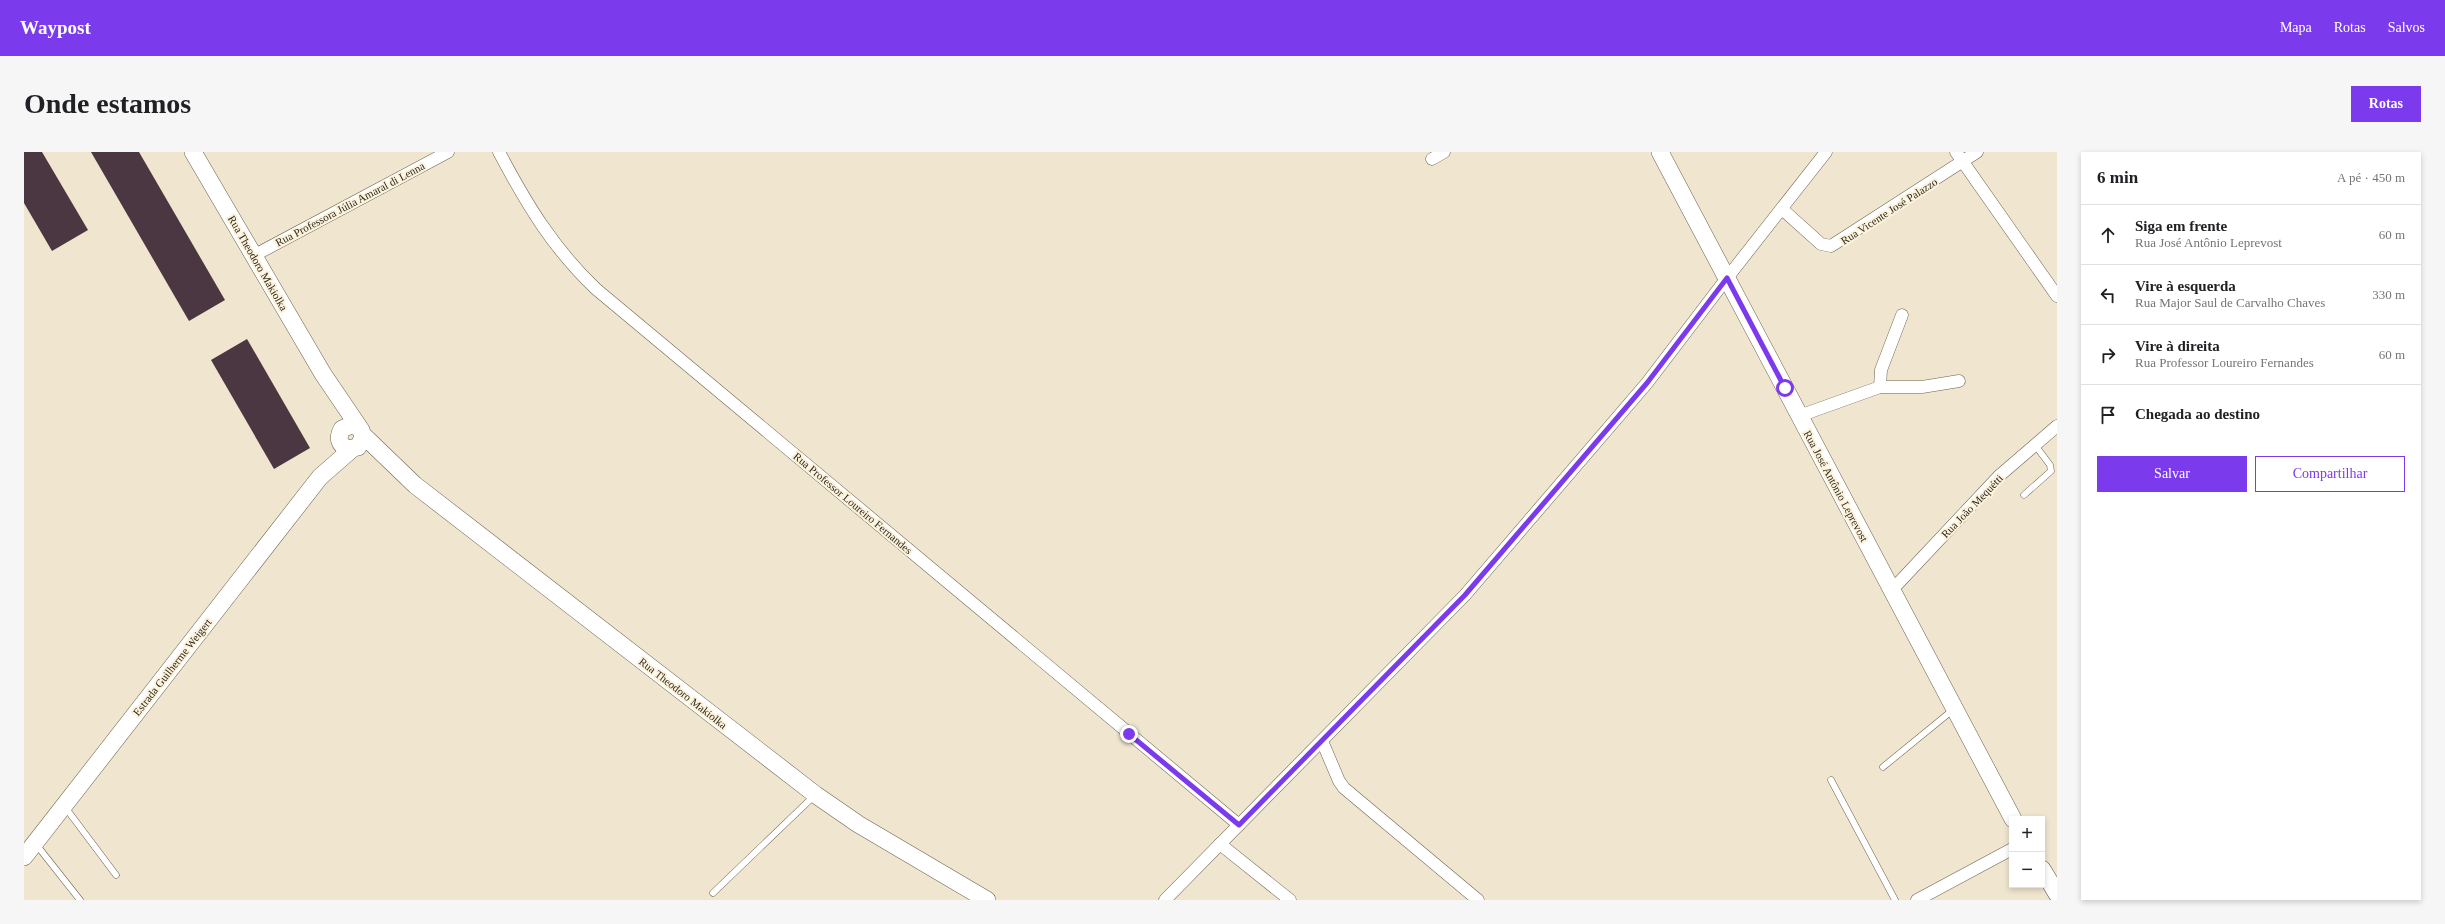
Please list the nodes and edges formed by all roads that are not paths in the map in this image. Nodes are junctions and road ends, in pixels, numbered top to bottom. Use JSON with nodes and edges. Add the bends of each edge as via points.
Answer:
{"nodes":[{"id":1,"x":193,"y":152,"type":"edge"},
{"id":2,"x":448,"y":152,"type":"edge"},
{"id":3,"x":499,"y":152,"type":"edge"},
{"id":4,"x":1444,"y":152,"type":"edge"},
{"id":5,"x":1660,"y":152,"type":"edge"},
{"id":6,"x":1826,"y":152,"type":"edge"},
{"id":7,"x":1956,"y":152,"type":"edge"},
{"id":8,"x":1977,"y":152,"type":"edge"},
{"id":9,"x":1432,"y":159,"type":"dead end"},
{"id":10,"x":1964,"y":162,"type":"junction"},
{"id":11,"x":1782,"y":209,"type":"junction"},
{"id":12,"x":253,"y":256,"type":"junction"},
{"id":13,"x":1727,"y":278,"type":"junction"},
{"id":14,"x":2057,"y":296,"type":"edge"},
{"id":15,"x":1902,"y":315,"type":"dead end"},
{"id":16,"x":323,"y":374,"type":"junction"},
{"id":17,"x":1959,"y":381,"type":"dead end"},
{"id":18,"x":1880,"y":387,"type":"junction"},
{"id":19,"x":1799,"y":416,"type":"junction"},
{"id":20,"x":2057,"y":426,"type":"edge"},
{"id":21,"x":360,"y":431,"type":"junction"},
{"id":22,"x":339,"y":435,"type":"junction"},
{"id":23,"x":2035,"y":445,"type":"junction"},
{"id":24,"x":353,"y":449,"type":"junction"},
{"id":25,"x":392,"y":465,"type":"junction"},
{"id":26,"x":320,"y":477,"type":"junction"},
{"id":27,"x":2024,"y":495,"type":"dead end"},
{"id":28,"x":1892,"y":591,"type":"junction"},
{"id":29,"x":1954,"y":709,"type":"junction"},
{"id":30,"x":1322,"y":741,"type":"junction"},
{"id":31,"x":1883,"y":767,"type":"dead end"},
{"id":32,"x":1831,"y":780,"type":"dead end"},
{"id":33,"x":816,"y":795,"type":"junction"},
{"id":34,"x":64,"y":805,"type":"junction"},
{"id":35,"x":2011,"y":816,"type":"edge"},
{"id":36,"x":1239,"y":825,"type":"junction"},
{"id":37,"x":35,"y":843,"type":"junction"},
{"id":38,"x":1220,"y":844,"type":"junction"},
{"id":39,"x":2009,"y":851,"type":"edge"},
{"id":40,"x":24,"y":856,"type":"edge"},
{"id":41,"x":2045,"y":874,"type":"edge"},
{"id":42,"x":116,"y":875,"type":"dead end"},
{"id":43,"x":713,"y":893,"type":"dead end"},
{"id":44,"x":2057,"y":894,"type":"edge"},
{"id":45,"x":80,"y":900,"type":"edge"},
{"id":46,"x":987,"y":900,"type":"edge"},
{"id":47,"x":1165,"y":900,"type":"edge"},
{"id":48,"x":1290,"y":900,"type":"edge"},
{"id":49,"x":1478,"y":900,"type":"edge"},
{"id":50,"x":1895,"y":900,"type":"edge"},
{"id":51,"x":1917,"y":900,"type":"edge"}],
"edges":[{"from":1,"to":12,"type":"street","name":"Rua Theodoro Makiolka"},
{"from":2,"to":12,"type":"street","name":"Rua Professora Júlia Amaral di Lenna"},
{"from":3,"to":36,"type":"street","name":"Rua Professor Loureiro Fernandes","via":[[542,227],[561,252],[596,289]]},
{"from":4,"to":9,"type":"street"},
{"from":5,"to":13,"type":"street","name":"Rua José Antônio Leprevost"},
{"from":6,"to":11,"type":"street"},
{"from":7,"to":10,"type":"street"},
{"from":8,"to":10,"type":"street","name":"Rua Vicente José Palazzo"},
{"from":10,"to":11,"type":"street","name":"Rua Vicente José Palazzo","via":[[1831,246],[1821,244]]},
{"from":10,"to":14,"type":"street"},
{"from":11,"to":13,"type":"street"},
{"from":12,"to":16,"type":"street","name":"Rua Theodoro Makiolka"},
{"from":13,"to":19,"type":"street","name":"Rua José Antônio Leprevost"},
{"from":13,"to":30,"type":"street","via":[[1647,383],[1503,552],[1431,632]]},
{"from":15,"to":18,"type":"street","via":[[1881,370]]},
{"from":16,"to":21,"type":"street","name":"Rua Theodoro Makiolka"},
{"from":16,"to":22,"type":"street","name":"Rua Theodoro Makiolka"},
{"from":17,"to":18,"type":"street","via":[[1922,387]]},
{"from":18,"to":19,"type":"street"},
{"from":19,"to":28,"type":"street","name":"Rua José Antônio Leprevost"},
{"from":20,"to":23,"type":"street","name":"Rua João Mequétti"},
{"from":21,"to":22,"type":"street","via":[[348,426]]},
{"from":21,"to":24,"type":"street","via":[[361,444]]},
{"from":21,"to":25,"type":"street","name":"Rua Theodoro Makiolka"},
{"from":22,"to":24,"type":"street","via":[[341,445]]},
{"from":22,"to":26,"type":"street","name":"Estrada Guilherme Weigert"},
{"from":23,"to":27,"type":"lane","via":[[2051,470]]},
{"from":23,"to":28,"type":"street","name":"Rua João Mequétti","via":[[1999,476]]},
{"from":24,"to":25,"type":"street","name":"Rua Theodoro Makiolka"},
{"from":24,"to":26,"type":"street","name":"Estrada Guilherme Weigert"},
{"from":25,"to":33,"type":"street","name":"Rua Theodoro Makiolka"},
{"from":26,"to":34,"type":"street","name":"Estrada Guilherme Weigert"},
{"from":28,"to":29,"type":"street","name":"Rua José Antônio Leprevost"},
{"from":29,"to":31,"type":"lane"},
{"from":29,"to":35,"type":"street","name":"Rua José Antônio Leprevost"},
{"from":30,"to":36,"type":"street"},
{"from":30,"to":49,"type":"street","via":[[1344,788]]},
{"from":32,"to":50,"type":"lane"},
{"from":33,"to":43,"type":"lane"},
{"from":33,"to":46,"type":"street","name":"Rua Theodoro Makiolka","via":[[858,824]]},
{"from":34,"to":37,"type":"street","name":"Estrada Guilherme Weigert"},
{"from":34,"to":42,"type":"lane"},
{"from":36,"to":38,"type":"street"},
{"from":37,"to":40,"type":"street","name":"Estrada Guilherme Weigert"},
{"from":37,"to":45,"type":"lane"},
{"from":38,"to":47,"type":"street"},
{"from":38,"to":48,"type":"street"},
{"from":39,"to":51,"type":"street"},
{"from":41,"to":44,"type":"street"}]}
